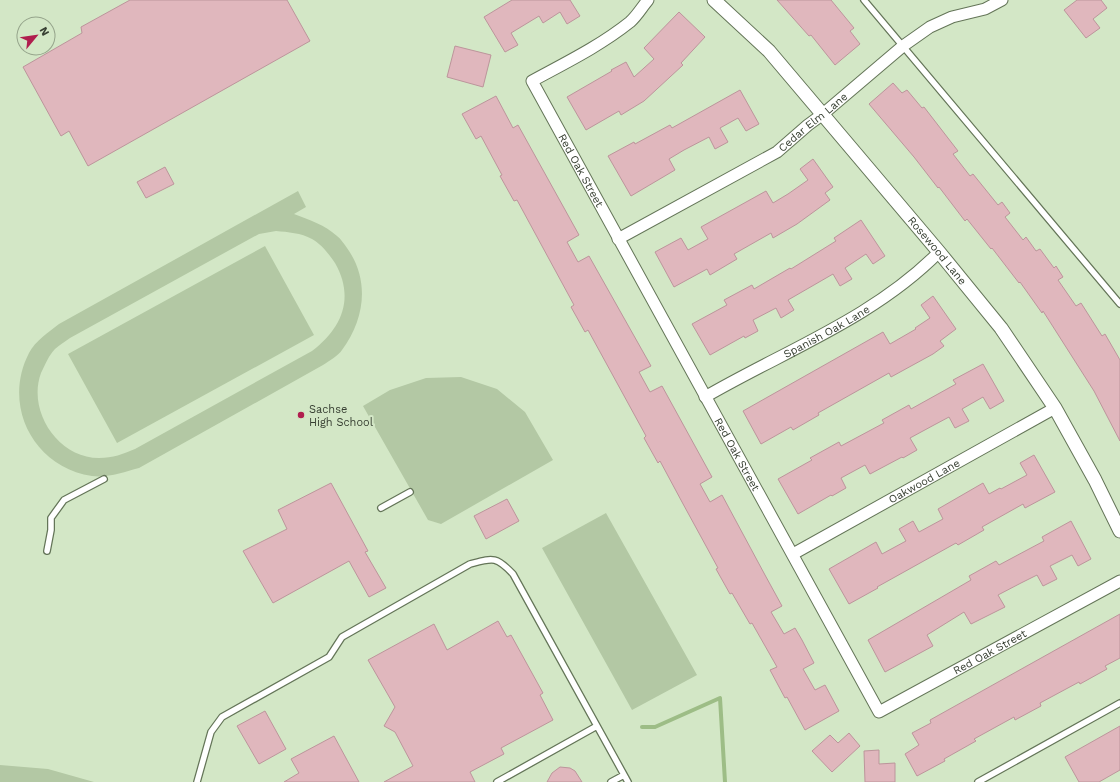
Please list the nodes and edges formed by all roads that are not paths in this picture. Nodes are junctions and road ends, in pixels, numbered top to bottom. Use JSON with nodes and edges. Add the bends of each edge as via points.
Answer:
{"nodes":[{"id":1,"x":648,"y":0,"type":"edge"},
{"id":2,"x":714,"y":0,"type":"edge"},
{"id":3,"x":864,"y":0,"type":"edge"},
{"id":4,"x":1002,"y":0,"type":"edge"},
{"id":5,"x":903,"y":46,"type":"junction"},
{"id":6,"x":823,"y":114,"type":"junction"},
{"id":7,"x":618,"y":239,"type":"junction"},
{"id":8,"x":939,"y":252,"type":"junction"},
{"id":9,"x":1120,"y":304,"type":"edge"},
{"id":10,"x":705,"y":397,"type":"junction"},
{"id":11,"x":1055,"y":408,"type":"junction"},
{"id":12,"x":104,"y":479,"type":"dead end"},
{"id":13,"x":410,"y":492,"type":"dead end"},
{"id":14,"x":381,"y":508,"type":"dead end"},
{"id":15,"x":1120,"y":531,"type":"edge"},
{"id":16,"x":47,"y":551,"type":"dead end"},
{"id":17,"x":793,"y":554,"type":"junction"},
{"id":18,"x":1120,"y":581,"type":"edge"},
{"id":19,"x":1120,"y":703,"type":"edge"},
{"id":20,"x":597,"y":726,"type":"junction"},
{"id":21,"x":624,"y":775,"type":"junction"},
{"id":22,"x":197,"y":782,"type":"edge"},
{"id":23,"x":497,"y":782,"type":"edge"},
{"id":24,"x":611,"y":782,"type":"edge"},
{"id":25,"x":628,"y":782,"type":"edge"},
{"id":26,"x":978,"y":782,"type":"edge"}],
"edges":[{"from":1,"to":7,"type":"street","name":"Red Oak Street","via":[[626,25],[532,81]]},
{"from":2,"to":6,"type":"street","name":"Rosewood Lane","via":[[769,51]]},
{"from":3,"to":5,"type":"lane"},
{"from":4,"to":5,"type":"street","name":"Cedar Elm Lane","via":[[985,9],[944,20]]},
{"from":5,"to":6,"type":"street","name":"Cedar Elm Lane"},
{"from":5,"to":9,"type":"lane"},
{"from":6,"to":7,"type":"street","name":"Cedar Elm Lane","via":[[777,152]]},
{"from":6,"to":8,"type":"street","name":"Rosewood Lane"},
{"from":7,"to":10,"type":"street","name":"Red Oak Street"},
{"from":8,"to":10,"type":"street","name":"Spanish Oak Lane","via":[[898,288],[869,307]]},
{"from":8,"to":11,"type":"street","name":"Rosewood Lane","via":[[1001,328]]},
{"from":10,"to":17,"type":"street","name":"Red Oak Street"},
{"from":11,"to":15,"type":"street","name":"Rosewood Lane"},
{"from":11,"to":17,"type":"street","name":"Oakwood Lane"},
{"from":12,"to":16,"type":"lane","via":[[64,500],[51,518]]},
{"from":13,"to":14,"type":"lane"},
{"from":17,"to":18,"type":"street","name":"Red Oak Street","via":[[879,712]]},
{"from":19,"to":26,"type":"lane"},
{"from":20,"to":21,"type":"lane"},
{"from":20,"to":22,"type":"lane","via":[[514,574],[504,564],[491,559],[470,564],[342,637],[329,657],[222,717],[211,732]]},
{"from":20,"to":23,"type":"lane"},
{"from":21,"to":24,"type":"lane"},
{"from":21,"to":25,"type":"lane"}]}
